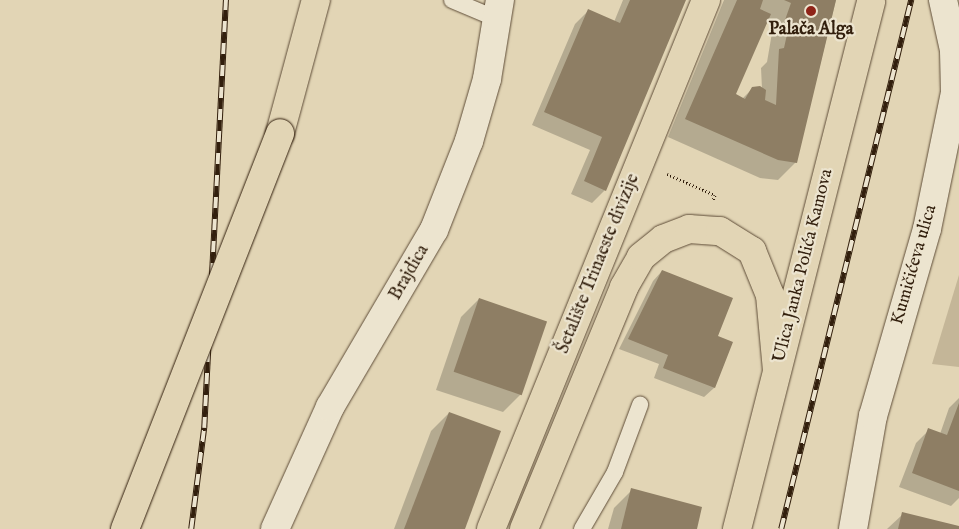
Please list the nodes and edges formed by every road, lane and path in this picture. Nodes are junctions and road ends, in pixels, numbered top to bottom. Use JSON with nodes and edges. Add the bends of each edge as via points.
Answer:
{"nodes":[{"id":1,"x":316,"y":0,"type":"edge"},
{"id":2,"x":452,"y":0,"type":"edge"},
{"id":3,"x":706,"y":0,"type":"edge"},
{"id":4,"x":943,"y":0,"type":"edge"},
{"id":5,"x":871,"y":2,"type":"dead end"},
{"id":6,"x":499,"y":10,"type":"edge"},
{"id":7,"x":666,"y":173,"type":"dead end"},
{"id":8,"x":715,"y":195,"type":"dead end"},
{"id":9,"x":777,"y":370,"type":"junction"},
{"id":10,"x":640,"y":405,"type":"dead end"},
{"id":11,"x":124,"y":529,"type":"edge"},
{"id":12,"x":275,"y":529,"type":"edge"},
{"id":13,"x":491,"y":529,"type":"edge"},
{"id":14,"x":524,"y":529,"type":"edge"},
{"id":15,"x":582,"y":529,"type":"edge"},
{"id":16,"x":737,"y":529,"type":"edge"},
{"id":17,"x":853,"y":529,"type":"edge"}],
"edges":[{"from":1,"to":11,"type":"main road","bridge":true,"via":[[280,133]]},
{"from":2,"to":6,"type":"lane"},
{"from":3,"to":13,"type":"main road","name":"Šetalište Trinaeste divizije"},
{"from":4,"to":17,"type":"street","name":"Kumičićeva ulica","via":[[954,50],[955,92],[927,229],[873,416]]},
{"from":5,"to":9,"type":"main road","name":"Ulica Janka Polića Kamova"},
{"from":6,"to":12,"type":"street","name":"Brajdica","via":[[470,141],[434,230],[330,407]]},
{"from":7,"to":8,"type":"path"},
{"from":9,"to":14,"type":"main road","via":[[770,295],[752,251],[720,231],[689,230],[663,239],[641,256],[624,287]]},
{"from":9,"to":16,"type":"main road","name":"Ulica Janka Polića Kamova"},
{"from":10,"to":15,"type":"lane","via":[[615,472]]}]}
